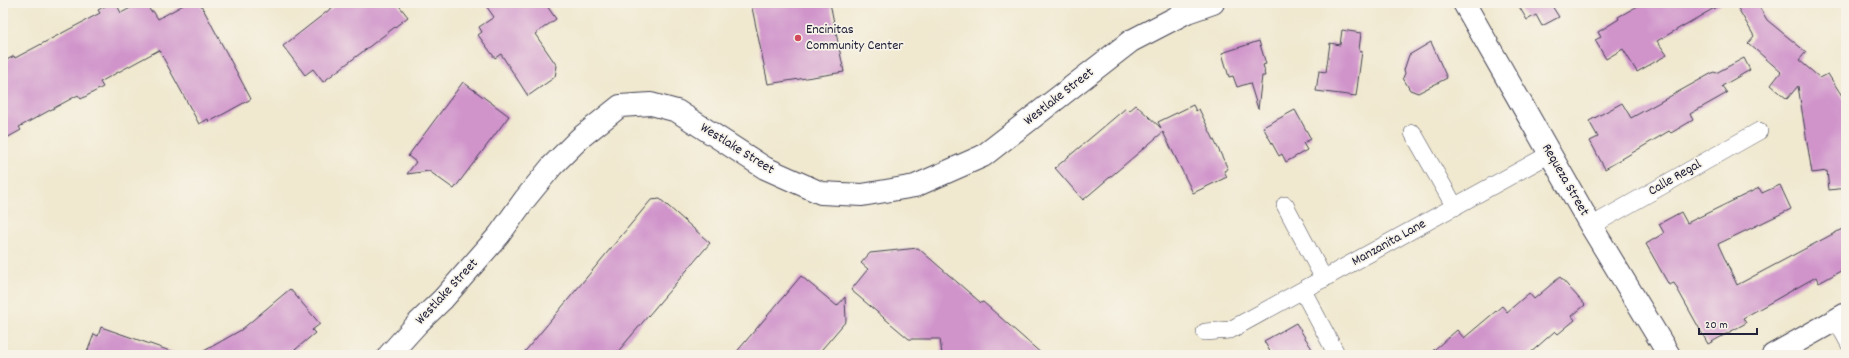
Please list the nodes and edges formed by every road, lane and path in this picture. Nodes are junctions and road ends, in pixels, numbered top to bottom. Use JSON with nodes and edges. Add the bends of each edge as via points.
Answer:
{"nodes":[{"id":1,"x":1213,"y":3,"type":"edge"},
{"id":2,"x":1464,"y":3,"type":"edge"},
{"id":3,"x":1759,"y":131,"type":"dead end"},
{"id":4,"x":1413,"y":134,"type":"dead end"},
{"id":5,"x":1550,"y":154,"type":"junction"},
{"id":6,"x":1285,"y":205,"type":"dead end"},
{"id":7,"x":1455,"y":207,"type":"junction"},
{"id":8,"x":1591,"y":226,"type":"junction"},
{"id":9,"x":1324,"y":279,"type":"junction"},
{"id":10,"x":1303,"y":291,"type":"junction"},
{"id":11,"x":1839,"y":318,"type":"edge"},
{"id":12,"x":1204,"y":332,"type":"dead end"},
{"id":13,"x":1846,"y":346,"type":"edge"},
{"id":14,"x":389,"y":355,"type":"edge"},
{"id":15,"x":1337,"y":355,"type":"edge"},
{"id":16,"x":1669,"y":355,"type":"edge"},
{"id":17,"x":1773,"y":355,"type":"edge"}],
"edges":[{"from":1,"to":14,"type":"street","name":"Westlake Street","via":[[1187,12],[1131,41],[983,156],[914,186],[862,194],[821,193],[765,168],[677,111],[651,104],[620,106],[580,138],[552,166],[499,235]]},
{"from":2,"to":5,"type":"street","name":"Requeza Street"},
{"from":3,"to":8,"type":"street","name":"Calle Regal"},
{"from":4,"to":7,"type":"street"},
{"from":5,"to":7,"type":"street","name":"Manzanita Lane"},
{"from":5,"to":8,"type":"street","name":"Requeza Street"},
{"from":6,"to":9,"type":"street"},
{"from":7,"to":9,"type":"street","name":"Manzanita Lane"},
{"from":8,"to":16,"type":"street","name":"Requeza Street"},
{"from":9,"to":10,"type":"street","name":"Manzanita Lane"},
{"from":10,"to":12,"type":"street","name":"Manzanita Lane","via":[[1230,330]]},
{"from":10,"to":15,"type":"street"},
{"from":11,"to":13,"type":"lane"},
{"from":11,"to":17,"type":"street"}]}
